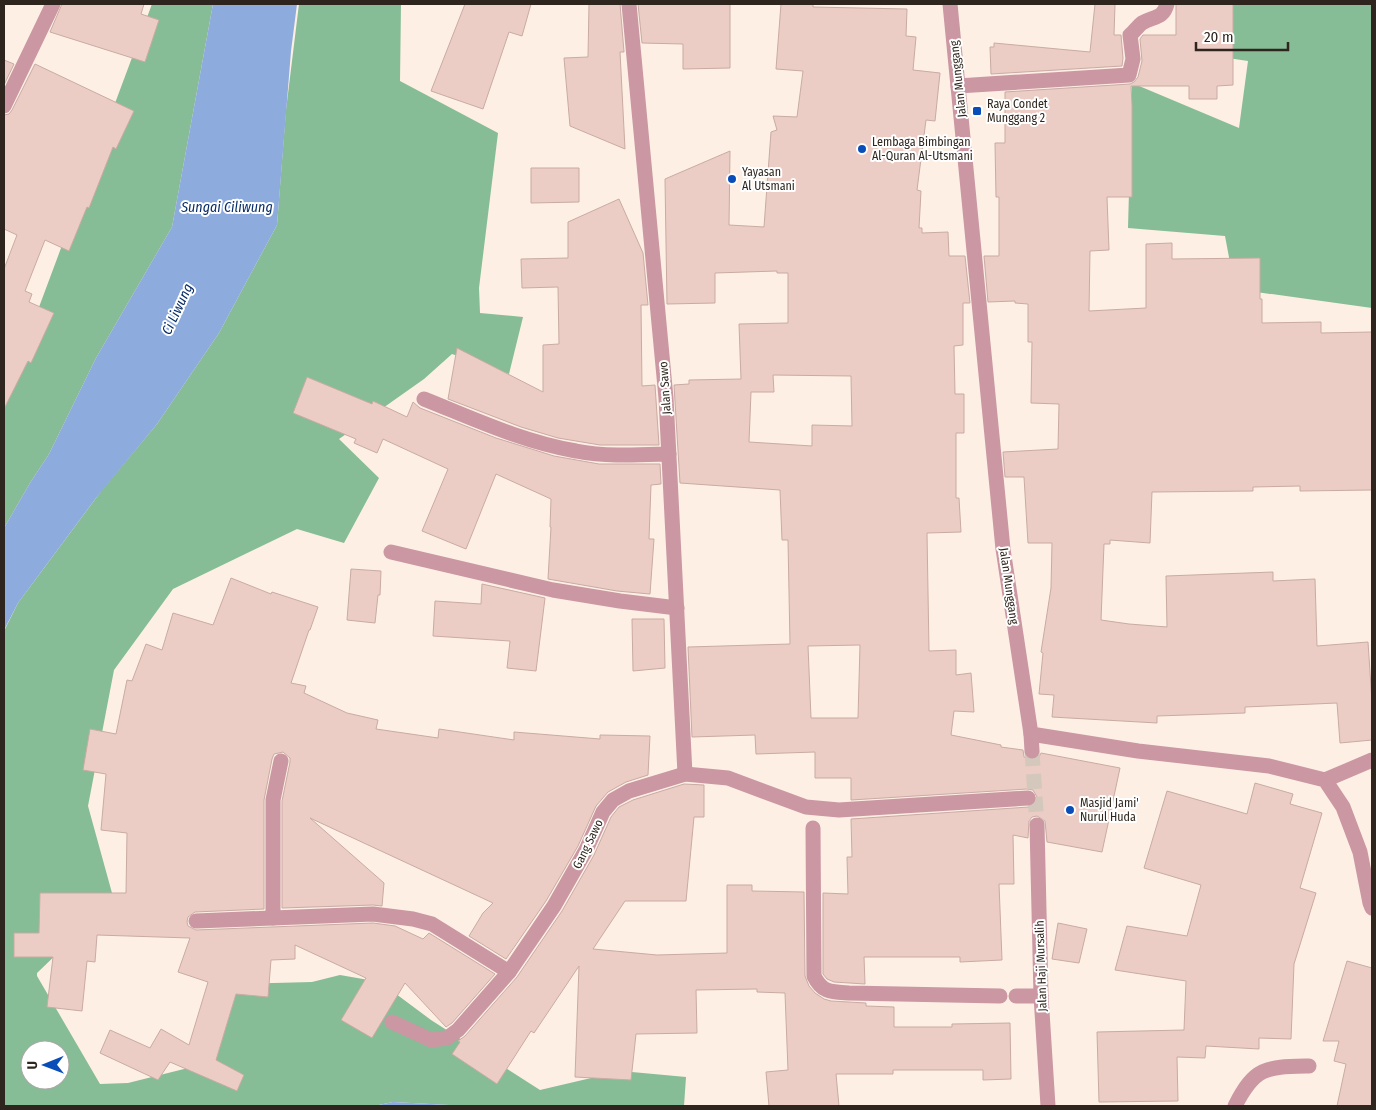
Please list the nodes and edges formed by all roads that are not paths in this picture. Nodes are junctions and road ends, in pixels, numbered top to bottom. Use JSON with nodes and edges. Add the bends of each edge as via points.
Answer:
{"nodes":[{"id":1,"x":53,"y":4,"type":"edge"},
{"id":2,"x":629,"y":4,"type":"edge"},
{"id":3,"x":950,"y":4,"type":"edge"},
{"id":4,"x":1167,"y":4,"type":"edge"},
{"id":5,"x":958,"y":86,"type":"junction"},
{"id":6,"x":4,"y":106,"type":"edge"},
{"id":7,"x":424,"y":399,"type":"dead end"},
{"id":8,"x":668,"y":454,"type":"junction"},
{"id":9,"x":391,"y":552,"type":"dead end"},
{"id":10,"x":677,"y":608,"type":"junction"},
{"id":11,"x":1031,"y":734,"type":"junction"},
{"id":12,"x":1032,"y":751,"type":"tunnel mouth"},
{"id":13,"x":1372,"y":760,"type":"edge"},
{"id":14,"x":281,"y":761,"type":"dead end"},
{"id":15,"x":685,"y":774,"type":"junction"},
{"id":16,"x":1325,"y":780,"type":"junction"},
{"id":17,"x":1028,"y":798,"type":"dead end"},
{"id":18,"x":1037,"y":825,"type":"tunnel mouth"},
{"id":19,"x":813,"y":828,"type":"dead end"},
{"id":20,"x":1372,"y":908,"type":"edge"},
{"id":21,"x":273,"y":918,"type":"junction"},
{"id":22,"x":196,"y":921,"type":"dead end"},
{"id":23,"x":509,"y":972,"type":"junction"},
{"id":24,"x":1000,"y":996,"type":"dead end"},
{"id":25,"x":1016,"y":996,"type":"dead end"},
{"id":26,"x":1041,"y":996,"type":"junction"},
{"id":27,"x":392,"y":1022,"type":"dead end"},
{"id":28,"x":1309,"y":1066,"type":"dead end"},
{"id":29,"x":1048,"y":1106,"type":"edge"},
{"id":30,"x":1236,"y":1106,"type":"edge"}],
"edges":[{"from":1,"to":6,"type":"street"},
{"from":2,"to":8,"type":"street","name":"Jalan Sawo","via":[[666,398]]},
{"from":3,"to":5,"type":"street","name":"Jalan Munggang"},
{"from":4,"to":5,"type":"street","via":[[1160,16],[1141,24],[1130,35],[1133,59],[1129,74]]},
{"from":5,"to":11,"type":"street","name":"Jalan Munggang","via":[[1003,549]]},
{"from":7,"to":8,"type":"street","via":[[556,448],[602,454]]},
{"from":8,"to":10,"type":"street","name":"Jalan Sawo"},
{"from":9,"to":10,"type":"street","via":[[554,590]]},
{"from":10,"to":15,"type":"street","name":"Jalan Sawo"},
{"from":11,"to":12,"type":"street"},
{"from":11,"to":16,"type":"street","via":[[1138,751],[1269,766]]},
{"from":13,"to":16,"type":"street"},
{"from":14,"to":21,"type":"street","via":[[273,800]]},
{"from":15,"to":17,"type":"street","name":"Gang Sawo","via":[[728,778],[806,807],[839,810]]},
{"from":15,"to":23,"type":"street","name":"Gang Sawo","via":[[629,791],[612,800],[554,906]]},
{"from":16,"to":20,"type":"street","via":[[1342,807],[1360,852]]},
{"from":18,"to":26,"type":"street","name":"Jalan Haji Mursalih"},
{"from":19,"to":24,"type":"street","via":[[814,976],[819,985],[825,990],[843,992]]},
{"from":21,"to":22,"type":"street"},
{"from":21,"to":23,"type":"street","via":[[373,914],[413,919],[432,924]]},
{"from":23,"to":27,"type":"street","name":"Gang Sawo","via":[[448,1038],[431,1040]]},
{"from":25,"to":26,"type":"street"},
{"from":26,"to":29,"type":"street","name":"Jalan Haji Mursalih"},
{"from":28,"to":30,"type":"street","via":[[1265,1070],[1253,1077]]}]}
